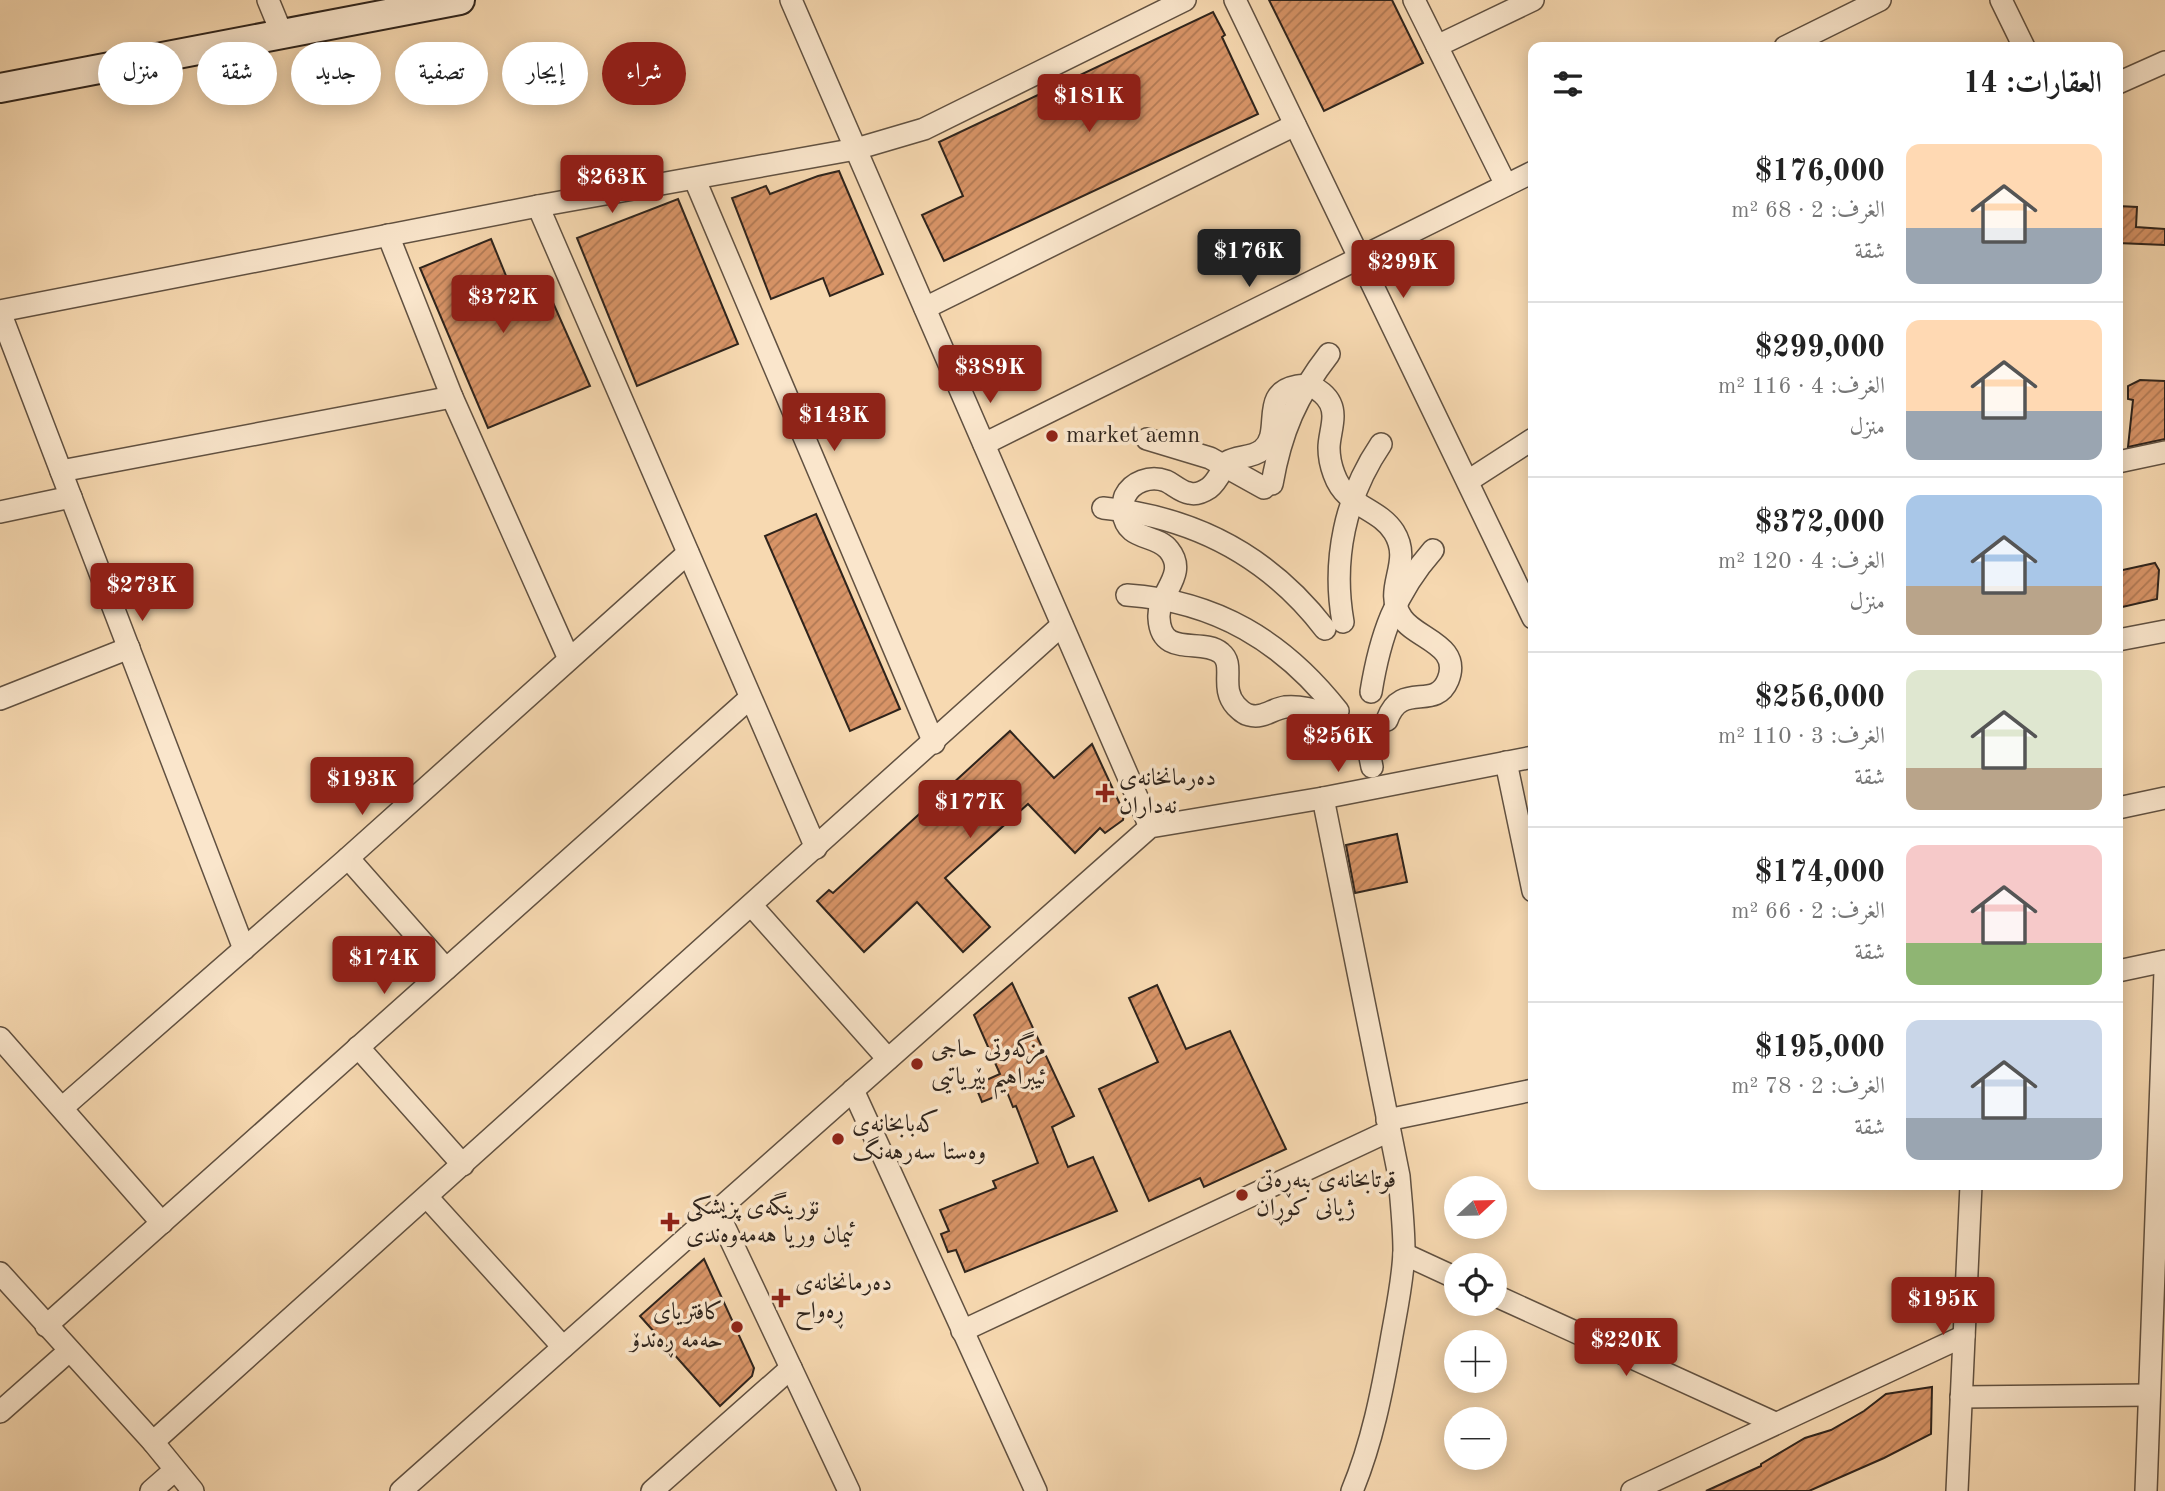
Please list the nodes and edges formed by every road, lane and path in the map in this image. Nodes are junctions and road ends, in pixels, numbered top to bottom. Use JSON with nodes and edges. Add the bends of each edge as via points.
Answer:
{"nodes":[{"id":1,"x":268,"y":0,"type":"edge"},
{"id":2,"x":791,"y":0,"type":"edge"},
{"id":3,"x":1185,"y":0,"type":"edge"},
{"id":4,"x":1235,"y":0,"type":"edge"},
{"id":5,"x":1414,"y":0,"type":"edge"},
{"id":6,"x":1533,"y":0,"type":"edge"},
{"id":7,"x":1880,"y":0,"type":"edge"},
{"id":8,"x":2001,"y":0,"type":"edge"},
{"id":9,"x":445,"y":1,"type":"edge"},
{"id":10,"x":282,"y":34,"type":"junction"},
{"id":11,"x":1794,"y":42,"type":"edge"},
{"id":12,"x":2022,"y":42,"type":"edge"},
{"id":13,"x":1437,"y":46,"type":"junction"},
{"id":14,"x":2165,"y":62,"type":"edge"},
{"id":15,"x":2123,"y":81,"type":"edge"},
{"id":16,"x":0,"y":88,"type":"edge"},
{"id":17,"x":1295,"y":125,"type":"junction"},
{"id":18,"x":856,"y":149,"type":"junction"},
{"id":19,"x":1528,"y":174,"type":"edge"},
{"id":20,"x":695,"y":180,"type":"junction"},
{"id":21,"x":1506,"y":185,"type":"junction"},
{"id":22,"x":538,"y":206,"type":"junction"},
{"id":23,"x":388,"y":235,"type":"junction"},
{"id":24,"x":1359,"y":258,"type":"junction"},
{"id":25,"x":925,"y":308,"type":"junction"},
{"id":26,"x":0,"y":311,"type":"edge"},
{"id":27,"x":1329,"y":354,"type":"dead end"},
{"id":28,"x":1305,"y":386,"type":"junction"},
{"id":29,"x":452,"y":397,"type":"junction"},
{"id":30,"x":1147,"y":439,"type":"dead end"},
{"id":31,"x":1528,"y":442,"type":"edge"},
{"id":32,"x":984,"y":444,"type":"junction"},
{"id":33,"x":1381,"y":444,"type":"dead end"},
{"id":34,"x":2165,"y":452,"type":"edge"},
{"id":35,"x":2123,"y":462,"type":"edge"},
{"id":36,"x":1225,"y":466,"type":"junction"},
{"id":37,"x":61,"y":471,"type":"junction"},
{"id":38,"x":1468,"y":481,"type":"junction"},
{"id":39,"x":71,"y":497,"type":"junction"},
{"id":40,"x":1352,"y":500,"type":"junction"},
{"id":41,"x":1113,"y":509,"type":"junction"},
{"id":42,"x":0,"y":512,"type":"edge"},
{"id":43,"x":1433,"y":550,"type":"dead end"},
{"id":44,"x":688,"y":553,"type":"junction"},
{"id":45,"x":1527,"y":591,"type":"edge"},
{"id":46,"x":1127,"y":595,"type":"dead end"},
{"id":47,"x":1162,"y":599,"type":"junction"},
{"id":48,"x":1395,"y":604,"type":"junction"},
{"id":49,"x":1062,"y":625,"type":"junction"},
{"id":50,"x":2165,"y":631,"type":"edge"},
{"id":51,"x":2123,"y":639,"type":"edge"},
{"id":52,"x":129,"y":648,"type":"junction"},
{"id":53,"x":569,"y":659,"type":"junction"},
{"id":54,"x":1371,"y":692,"type":"dead end"},
{"id":55,"x":750,"y":698,"type":"junction"},
{"id":56,"x":0,"y":699,"type":"edge"},
{"id":57,"x":1387,"y":720,"type":"dead end"},
{"id":58,"x":934,"y":743,"type":"junction"},
{"id":59,"x":1528,"y":758,"type":"edge"},
{"id":60,"x":1506,"y":762,"type":"junction"},
{"id":61,"x":1323,"y":798,"type":"junction"},
{"id":62,"x":2165,"y":798,"type":"edge"},
{"id":63,"x":2123,"y":807,"type":"edge"},
{"id":64,"x":1150,"y":827,"type":"junction"},
{"id":65,"x":816,"y":849,"type":"junction"},
{"id":66,"x":348,"y":858,"type":"junction"},
{"id":67,"x":1528,"y":867,"type":"edge"},
{"id":68,"x":752,"y":906,"type":"junction"},
{"id":69,"x":244,"y":949,"type":"junction"},
{"id":70,"x":2165,"y":961,"type":"edge"},
{"id":71,"x":446,"y":969,"type":"junction"},
{"id":72,"x":2123,"y":970,"type":"edge"},
{"id":73,"x":2165,"y":971,"type":"edge"},
{"id":74,"x":0,"y":1038,"type":"edge"},
{"id":75,"x":358,"y":1047,"type":"junction"},
{"id":76,"x":2164,"y":1049,"type":"edge"},
{"id":77,"x":888,"y":1059,"type":"junction"},
{"id":78,"x":853,"y":1090,"type":"junction"},
{"id":79,"x":1528,"y":1091,"type":"edge"},
{"id":80,"x":62,"y":1108,"type":"junction"},
{"id":81,"x":1388,"y":1126,"type":"junction"},
{"id":82,"x":463,"y":1165,"type":"junction"},
{"id":83,"x":1971,"y":1190,"type":"edge"},
{"id":84,"x":427,"y":1196,"type":"junction"},
{"id":85,"x":717,"y":1211,"type":"junction"},
{"id":86,"x":162,"y":1223,"type":"junction"},
{"id":87,"x":1404,"y":1254,"type":"junction"},
{"id":88,"x":1444,"y":1272,"type":"edge"},
{"id":89,"x":0,"y":1273,"type":"edge"},
{"id":90,"x":1507,"y":1301,"type":"edge"},
{"id":91,"x":46,"y":1326,"type":"junction"},
{"id":92,"x":962,"y":1331,"type":"junction"},
{"id":93,"x":1964,"y":1336,"type":"junction"},
{"id":94,"x":563,"y":1347,"type":"junction"},
{"id":95,"x":69,"y":1351,"type":"junction"},
{"id":96,"x":791,"y":1367,"type":"junction"},
{"id":97,"x":2150,"y":1395,"type":"junction"},
{"id":98,"x":1961,"y":1397,"type":"junction"},
{"id":99,"x":0,"y":1412,"type":"edge"},
{"id":100,"x":1775,"y":1423,"type":"junction"},
{"id":101,"x":153,"y":1441,"type":"junction"},
{"id":102,"x":2156,"y":1453,"type":"edge"},
{"id":103,"x":175,"y":1470,"type":"junction"},
{"id":104,"x":654,"y":1490,"type":"edge"},
{"id":105,"x":151,"y":1491,"type":"edge"},
{"id":106,"x":193,"y":1491,"type":"edge"},
{"id":107,"x":401,"y":1491,"type":"edge"},
{"id":108,"x":849,"y":1491,"type":"edge"},
{"id":109,"x":1037,"y":1491,"type":"edge"},
{"id":110,"x":1352,"y":1491,"type":"edge"},
{"id":111,"x":1632,"y":1491,"type":"edge"},
{"id":112,"x":1957,"y":1491,"type":"edge"},
{"id":113,"x":2146,"y":1491,"type":"edge"}],
"edges":[{"from":1,"to":10,"type":"street"},
{"from":2,"to":18,"type":"street"},
{"from":3,"to":18,"type":"street","via":[[924,129]]},
{"from":4,"to":17,"type":"street"},
{"from":5,"to":13,"type":"street"},
{"from":6,"to":13,"type":"street"},
{"from":7,"to":11,"type":"street"},
{"from":8,"to":12,"type":"street"},
{"from":9,"to":10,"type":"street"},
{"from":10,"to":16,"type":"street"},
{"from":13,"to":21,"type":"street"},
{"from":14,"to":15,"type":"street"},
{"from":17,"to":24,"type":"street"},
{"from":17,"to":25,"type":"street"},
{"from":18,"to":20,"type":"street"},
{"from":18,"to":25,"type":"street"},
{"from":19,"to":21,"type":"street"},
{"from":20,"to":22,"type":"street"},
{"from":20,"to":58,"type":"street"},
{"from":21,"to":24,"type":"street"},
{"from":22,"to":23,"type":"street"},
{"from":22,"to":44,"type":"street"},
{"from":23,"to":26,"type":"street"},
{"from":23,"to":29,"type":"street"},
{"from":24,"to":32,"type":"street"},
{"from":24,"to":38,"type":"street"},
{"from":25,"to":32,"type":"street"},
{"from":26,"to":37,"type":"street"},
{"from":27,"to":28,"type":"street"},
{"from":28,"to":36,"type":"street","via":[[1277,398],[1271,435],[1261,451]]},
{"from":28,"to":36,"type":"street","via":[[1268,486]]},
{"from":28,"to":40,"type":"street","via":[[1325,395],[1331,405],[1330,461],[1335,477]]},
{"from":29,"to":37,"type":"street"},
{"from":29,"to":53,"type":"street"},
{"from":30,"to":36,"type":"street"},
{"from":31,"to":38,"type":"street"},
{"from":32,"to":49,"type":"street"},
{"from":33,"to":40,"type":"street"},
{"from":34,"to":35,"type":"street"},
{"from":36,"to":41,"type":"street","via":[[1200,493],[1189,494],[1165,481],[1141,481]]},
{"from":37,"to":39,"type":"street"},
{"from":38,"to":45,"type":"street"},
{"from":39,"to":42,"type":"street"},
{"from":39,"to":52,"type":"street"},
{"from":40,"to":41,"type":"street","via":[[1340,551],[1334,626],[1243,553],[1197,529]]},
{"from":40,"to":48,"type":"street","via":[[1394,531],[1401,567]]},
{"from":41,"to":47,"type":"street","via":[[1130,528],[1170,550],[1175,580]]},
{"from":43,"to":48,"type":"street"},
{"from":44,"to":53,"type":"street"},
{"from":44,"to":55,"type":"street"},
{"from":46,"to":47,"type":"street"},
{"from":47,"to":47,"type":"street","via":[[1160,627],[1181,646],[1206,646],[1220,652],[1228,664],[1228,694],[1240,711],[1259,716],[1297,707],[1337,714],[1311,679],[1266,642],[1211,611]]},
{"from":48,"to":54,"type":"street","via":[[1377,655]]},
{"from":48,"to":57,"type":"street","via":[[1409,627],[1440,645],[1450,668],[1449,679],[1440,690],[1402,699]]},
{"from":49,"to":58,"type":"street"},
{"from":49,"to":64,"type":"street"},
{"from":50,"to":51,"type":"street"},
{"from":52,"to":56,"type":"street"},
{"from":52,"to":69,"type":"street"},
{"from":53,"to":66,"type":"street"},
{"from":55,"to":65,"type":"street"},
{"from":55,"to":71,"type":"street"},
{"from":58,"to":65,"type":"street"},
{"from":59,"to":60,"type":"street"},
{"from":60,"to":61,"type":"street"},
{"from":60,"to":67,"type":"street"},
{"from":61,"to":64,"type":"street"},
{"from":61,"to":81,"type":"street"},
{"from":62,"to":63,"type":"street"},
{"from":64,"to":77,"type":"street"},
{"from":65,"to":68,"type":"street"},
{"from":66,"to":69,"type":"street"},
{"from":66,"to":71,"type":"street"},
{"from":68,"to":77,"type":"street"},
{"from":68,"to":82,"type":"street"},
{"from":69,"to":80,"type":"street"},
{"from":70,"to":72,"type":"street"},
{"from":71,"to":75,"type":"street"},
{"from":73,"to":76,"type":"street"},
{"from":74,"to":80,"type":"street"},
{"from":75,"to":82,"type":"street"},
{"from":75,"to":86,"type":"street"},
{"from":76,"to":97,"type":"street"},
{"from":77,"to":78,"type":"street"},
{"from":78,"to":85,"type":"street"},
{"from":78,"to":92,"type":"street"},
{"from":79,"to":81,"type":"street"},
{"from":80,"to":86,"type":"street"},
{"from":81,"to":87,"type":"street","via":[[1399,1176]]},
{"from":81,"to":92,"type":"street"},
{"from":82,"to":84,"type":"street"},
{"from":83,"to":93,"type":"street"},
{"from":84,"to":94,"type":"street"},
{"from":84,"to":101,"type":"street"},
{"from":85,"to":94,"type":"street"},
{"from":85,"to":96,"type":"street"},
{"from":86,"to":91,"type":"street"},
{"from":87,"to":88,"type":"street"},
{"from":87,"to":110,"type":"street","via":[[1379,1407]]},
{"from":89,"to":91,"type":"street"},
{"from":90,"to":100,"type":"street"},
{"from":91,"to":95,"type":"street"},
{"from":92,"to":109,"type":"street"},
{"from":93,"to":98,"type":"street"},
{"from":93,"to":100,"type":"street"},
{"from":94,"to":107,"type":"street"},
{"from":95,"to":99,"type":"street"},
{"from":95,"to":101,"type":"street"},
{"from":96,"to":104,"type":"street"},
{"from":96,"to":108,"type":"street"},
{"from":97,"to":98,"type":"street"},
{"from":97,"to":102,"type":"street"},
{"from":98,"to":112,"type":"street"},
{"from":100,"to":111,"type":"street"},
{"from":101,"to":103,"type":"street"},
{"from":102,"to":113,"type":"street"},
{"from":103,"to":105,"type":"street"},
{"from":103,"to":106,"type":"street"}]}
